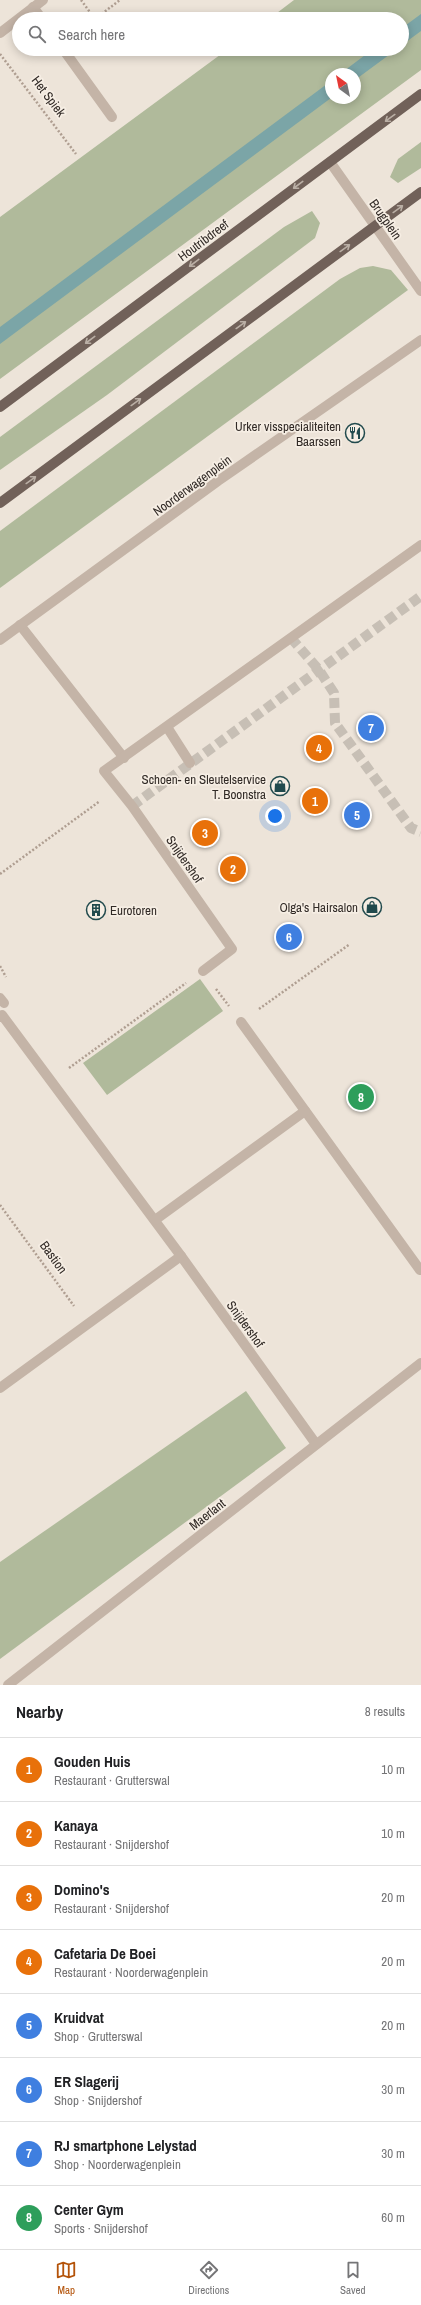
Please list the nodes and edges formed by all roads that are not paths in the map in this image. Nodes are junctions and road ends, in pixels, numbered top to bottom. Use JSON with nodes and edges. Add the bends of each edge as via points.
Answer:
{"nodes":[{"id":1,"x":43,"y":0,"type":"edge"},
{"id":2,"x":33,"y":7,"type":"junction"},
{"id":3,"x":27,"y":12,"type":"edge"},
{"id":4,"x":37,"y":12,"type":"edge"},
{"id":5,"x":12,"y":24,"type":"edge"},
{"id":6,"x":0,"y":33,"type":"edge"},
{"id":7,"x":68,"y":56,"type":"edge"},
{"id":8,"x":421,"y":94,"type":"edge"},
{"id":9,"x":112,"y":117,"type":"dead end"},
{"id":10,"x":330,"y":162,"type":"junction"},
{"id":11,"x":421,"y":192,"type":"edge"},
{"id":12,"x":374,"y":226,"type":"junction"},
{"id":13,"x":421,"y":291,"type":"edge"},
{"id":14,"x":421,"y":340,"type":"edge"},
{"id":15,"x":0,"y":407,"type":"edge"},
{"id":16,"x":0,"y":503,"type":"edge"},
{"id":17,"x":421,"y":545,"type":"edge"},
{"id":18,"x":20,"y":625,"type":"junction"},
{"id":19,"x":0,"y":640,"type":"edge"},
{"id":20,"x":167,"y":727,"type":"junction"},
{"id":21,"x":124,"y":758,"type":"junction"},
{"id":22,"x":190,"y":763,"type":"dead end"},
{"id":23,"x":202,"y":971,"type":"road end"},
{"id":24,"x":1,"y":1016,"type":"edge"},
{"id":25,"x":241,"y":1022,"type":"road end"},
{"id":26,"x":305,"y":1111,"type":"junction"},
{"id":27,"x":155,"y":1220,"type":"junction"},
{"id":28,"x":181,"y":1256,"type":"junction"},
{"id":29,"x":420,"y":1270,"type":"dead end"},
{"id":30,"x":421,"y":1363,"type":"edge"},
{"id":31,"x":0,"y":1388,"type":"edge"},
{"id":32,"x":316,"y":1444,"type":"junction"},
{"id":33,"x":8,"y":1685,"type":"edge"}],
"edges":[{"from":1,"to":2,"type":"street"},
{"from":2,"to":3,"type":"street"},
{"from":2,"to":4,"type":"street"},
{"from":5,"to":6,"type":"street"},
{"from":7,"to":9,"type":"street"},
{"from":8,"to":10,"type":"main road","name":"Houtribdreef","one_way":true},
{"from":10,"to":12,"type":"street","name":"Brugplein"},
{"from":10,"to":15,"type":"main road","name":"Houtribdreef","one_way":true},
{"from":12,"to":11,"type":"main road","one_way":true},
{"from":12,"to":13,"type":"street","name":"Brugplein"},
{"from":16,"to":12,"type":"main road","one_way":true},
{"from":14,"to":18,"type":"street","name":"Noorderwagenplein","via":[[218,481]]},
{"from":17,"to":20,"type":"street"},
{"from":18,"to":19,"type":"street","name":"Noorderwagenplein"},
{"from":18,"to":21,"type":"street"},
{"from":20,"to":21,"type":"street"},
{"from":20,"to":22,"type":"street"},
{"from":21,"to":23,"type":"street","name":"Snijdershof","via":[[104,771],[232,949]]},
{"from":24,"to":27,"type":"street","name":"Snijdershof"},
{"from":25,"to":26,"type":"street"},
{"from":26,"to":27,"type":"street"},
{"from":26,"to":29,"type":"street"},
{"from":27,"to":28,"type":"street","name":"Snijdershof"},
{"from":28,"to":31,"type":"street"},
{"from":28,"to":32,"type":"street","name":"Snijdershof"},
{"from":30,"to":32,"type":"street","name":"Maerlant"},
{"from":32,"to":33,"type":"street","name":"Maerlant"}]}
